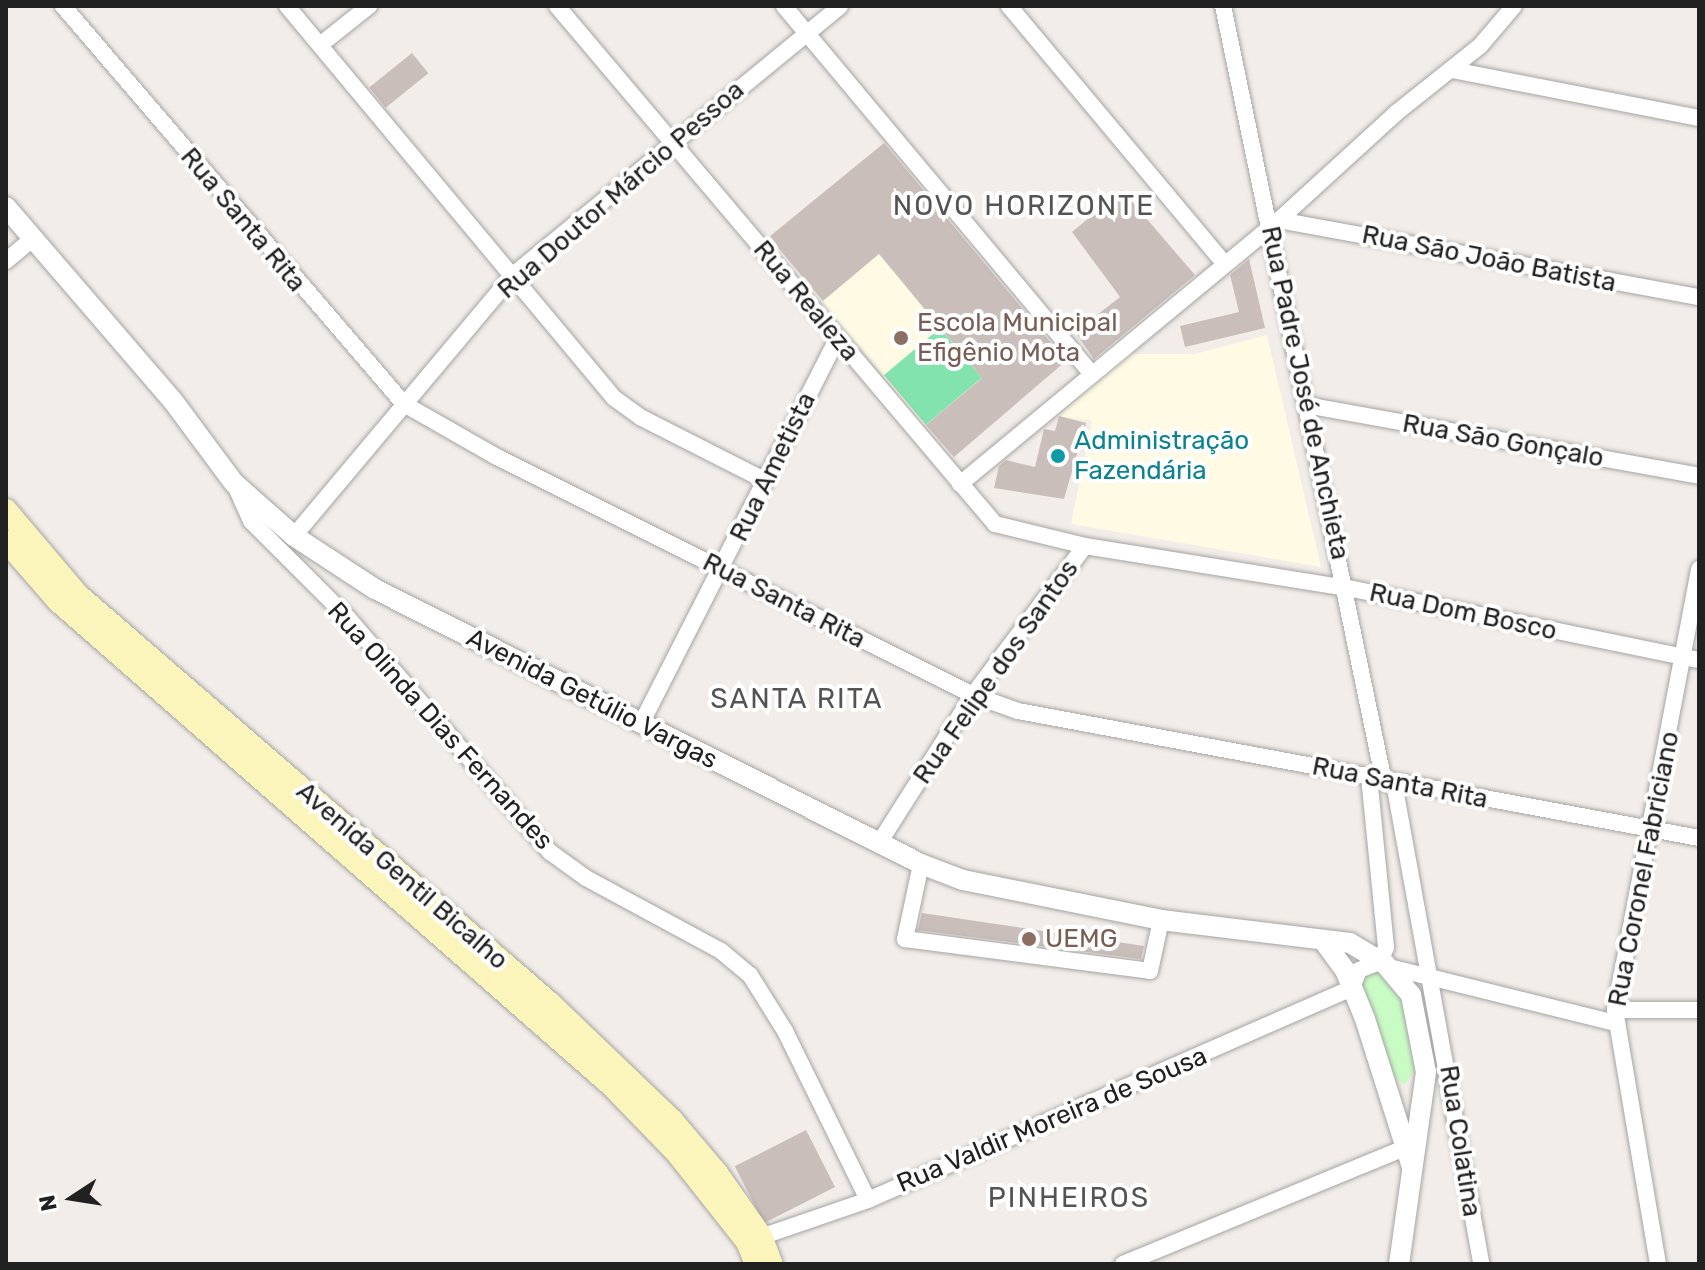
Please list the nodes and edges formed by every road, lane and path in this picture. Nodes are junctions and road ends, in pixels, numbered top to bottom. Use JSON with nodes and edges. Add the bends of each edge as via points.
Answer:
{"nodes":[{"id":1,"x":63,"y":6,"type":"edge"},
{"id":2,"x":287,"y":6,"type":"edge"},
{"id":3,"x":369,"y":6,"type":"edge"},
{"id":4,"x":557,"y":6,"type":"edge"},
{"id":5,"x":784,"y":6,"type":"edge"},
{"id":6,"x":840,"y":6,"type":"edge"},
{"id":7,"x":1009,"y":6,"type":"edge"},
{"id":8,"x":1223,"y":6,"type":"edge"},
{"id":9,"x":1514,"y":6,"type":"edge"},
{"id":10,"x":806,"y":34,"type":"junction"},
{"id":11,"x":320,"y":45,"type":"junction"},
{"id":12,"x":1452,"y":70,"type":"junction"},
{"id":13,"x":1699,"y":118,"type":"edge"},
{"id":14,"x":672,"y":141,"type":"junction"},
{"id":15,"x":6,"y":207,"type":"edge"},
{"id":16,"x":1274,"y":223,"type":"junction"},
{"id":17,"x":33,"y":238,"type":"junction"},
{"id":18,"x":6,"y":261,"type":"edge"},
{"id":19,"x":1223,"y":262,"type":"junction"},
{"id":20,"x":513,"y":275,"type":"junction"},
{"id":21,"x":1699,"y":297,"type":"edge"},
{"id":22,"x":837,"y":339,"type":"junction"},
{"id":23,"x":1092,"y":374,"type":"junction"},
{"id":24,"x":404,"y":404,"type":"junction"},
{"id":25,"x":1306,"y":405,"type":"junction"},
{"id":26,"x":1699,"y":476,"type":"edge"},
{"id":27,"x":766,"y":481,"type":"junction"},
{"id":28,"x":960,"y":484,"type":"junction"},
{"id":29,"x":6,"y":510,"type":"edge"},
{"id":30,"x":281,"y":534,"type":"junction"},
{"id":31,"x":6,"y":541,"type":"edge"},
{"id":32,"x":1085,"y":546,"type":"junction"},
{"id":33,"x":1699,"y":569,"type":"edge"},
{"id":34,"x":722,"y":570,"type":"junction"},
{"id":35,"x":1348,"y":588,"type":"junction"},
{"id":36,"x":1691,"y":659,"type":"edge"},
{"id":37,"x":973,"y":695,"type":"junction"},
{"id":38,"x":642,"y":722,"type":"junction"},
{"id":39,"x":1383,"y":781,"type":"junction"},
{"id":40,"x":1651,"y":829,"type":"junction"},
{"id":41,"x":1699,"y":838,"type":"edge"},
{"id":42,"x":881,"y":840,"type":"junction"},
{"id":43,"x":921,"y":864,"type":"junction"},
{"id":44,"x":1161,"y":920,"type":"junction"},
{"id":45,"x":1323,"y":940,"type":"junction"},
{"id":46,"x":1384,"y":964,"type":"junction"},
{"id":47,"x":1431,"y":978,"type":"junction"},
{"id":48,"x":1352,"y":988,"type":"junction"},
{"id":49,"x":1699,"y":1010,"type":"edge"},
{"id":50,"x":1616,"y":1016,"type":"junction"},
{"id":51,"x":1445,"y":1048,"type":"junction"},
{"id":52,"x":1426,"y":1078,"type":"junction"},
{"id":53,"x":1389,"y":1091,"type":"junction"},
{"id":54,"x":1411,"y":1145,"type":"junction"},
{"id":55,"x":868,"y":1200,"type":"junction"},
{"id":56,"x":754,"y":1239,"type":"junction"},
{"id":57,"x":756,"y":1264,"type":"edge"},
{"id":58,"x":772,"y":1264,"type":"edge"},
{"id":59,"x":1123,"y":1264,"type":"edge"},
{"id":60,"x":1399,"y":1264,"type":"edge"},
{"id":61,"x":1481,"y":1264,"type":"edge"},
{"id":62,"x":1658,"y":1264,"type":"edge"}],
"edges":[{"from":1,"to":24,"type":"street","name":"Rua Santa Rita"},
{"from":2,"to":11,"type":"street"},
{"from":3,"to":11,"type":"street"},
{"from":4,"to":14,"type":"street","name":"Rua Realeza"},
{"from":5,"to":10,"type":"street"},
{"from":6,"to":10,"type":"street","name":"Rua Doutor Márcio Pessoa"},
{"from":7,"to":19,"type":"street"},
{"from":8,"to":16,"type":"street","name":"Rua Padre José de Anchieta"},
{"from":9,"to":12,"type":"street"},
{"from":10,"to":14,"type":"street","name":"Rua Doutor Márcio Pessoa"},
{"from":10,"to":23,"type":"street"},
{"from":11,"to":20,"type":"street"},
{"from":12,"to":13,"type":"street"},
{"from":12,"to":16,"type":"street"},
{"from":14,"to":20,"type":"street","name":"Rua Doutor Márcio Pessoa"},
{"from":14,"to":22,"type":"street","name":"Rua Realeza"},
{"from":15,"to":17,"type":"street","name":"Avenida Getúlio Vargas"},
{"from":16,"to":19,"type":"street"},
{"from":16,"to":21,"type":"street","name":"Rua São João Batista"},
{"from":16,"to":25,"type":"street","name":"Rua Padre José de Anchieta"},
{"from":17,"to":18,"type":"street"},
{"from":17,"to":30,"type":"street","name":"Avenida Getúlio Vargas"},
{"from":19,"to":23,"type":"street"},
{"from":20,"to":24,"type":"street","name":"Rua Doutor Márcio Pessoa"},
{"from":20,"to":27,"type":"street","via":[[614,398],[640,417]]},
{"from":22,"to":27,"type":"street","name":"Rua Ametista"},
{"from":22,"to":28,"type":"street","name":"Rua Realeza"},
{"from":23,"to":28,"type":"street"},
{"from":24,"to":30,"type":"street","name":"Rua Doutor Márcio Pessoa"},
{"from":24,"to":34,"type":"street","name":"Rua Santa Rita"},
{"from":25,"to":26,"type":"street","name":"Rua São Gonçalo"},
{"from":25,"to":35,"type":"street","name":"Rua Padre José de Anchieta"},
{"from":27,"to":34,"type":"street","name":"Rua Ametista"},
{"from":28,"to":32,"type":"street","name":"Rua Realeza","via":[[995,524]]},
{"from":29,"to":56,"type":"main road","name":"Avenida Gentil Bicalho","via":[[78,595],[576,1027],[672,1120]]},
{"from":30,"to":38,"type":"street","name":"Avenida Getúlio Vargas","via":[[375,589]]},
{"from":30,"to":55,"type":"street","name":"Rua Olinda Dias Fernandes","via":[[550,852],[586,878],[721,951],[750,975],[785,1031]]},
{"from":31,"to":56,"type":"main road","name":"Avenida Gentil Bicalho","via":[[90,629],[612,1086]]},
{"from":32,"to":35,"type":"street","name":"Rua Dom Bosco"},
{"from":32,"to":37,"type":"street","name":"Rua Felipe dos Santos"},
{"from":33,"to":36,"type":"street","name":"Rua Coronel Fabriciano"},
{"from":34,"to":37,"type":"street","name":"Rua Santa Rita"},
{"from":34,"to":38,"type":"street","name":"Rua Ametista"},
{"from":35,"to":36,"type":"street","name":"Rua Dom Bosco"},
{"from":35,"to":39,"type":"street","name":"Rua Padre José de Anchieta"},
{"from":36,"to":40,"type":"street","name":"Rua Coronel Fabriciano"},
{"from":37,"to":39,"type":"street","name":"Rua Santa Rita","via":[[1062,722]]},
{"from":37,"to":42,"type":"street","name":"Rua Felipe dos Santos"},
{"from":38,"to":42,"type":"street","name":"Avenida Getúlio Vargas"},
{"from":39,"to":40,"type":"street","name":"Rua Santa Rita"},
{"from":39,"to":46,"type":"street","name":"Rua Padre José de Anchieta"},
{"from":39,"to":47,"type":"street","name":"Rua Padre José de Anchieta"},
{"from":40,"to":41,"type":"street","name":"Rua Santa Rita"},
{"from":40,"to":50,"type":"street","name":"Rua Coronel Fabriciano"},
{"from":42,"to":43,"type":"street","name":"Avenida Getúlio Vargas"},
{"from":43,"to":44,"type":"street","name":"Avenida Getúlio Vargas","via":[[1003,890]]},
{"from":43,"to":44,"type":"street","via":[[905,939],[1150,971]]},
{"from":44,"to":45,"type":"street","name":"Avenida Getúlio Vargas"},
{"from":45,"to":46,"type":"street","name":"Avenida Getúlio Vargas","via":[[1350,943]]},
{"from":45,"to":48,"type":"street"},
{"from":46,"to":47,"type":"street"},
{"from":46,"to":48,"type":"street","via":[[1359,970]]},
{"from":46,"to":52,"type":"street","via":[[1411,995]]},
{"from":47,"to":50,"type":"street"},
{"from":47,"to":51,"type":"street","name":"Rua Padre José de Anchieta"},
{"from":48,"to":53,"type":"street"},
{"from":48,"to":55,"type":"street","name":"Rua Valdir Moreira de Sousa"},
{"from":49,"to":50,"type":"street"},
{"from":50,"to":62,"type":"street","name":"Rua Coronel Fabriciano"},
{"from":51,"to":52,"type":"street","name":"Rua Colatina"},
{"from":51,"to":61,"type":"street","name":"Rua Colatina"},
{"from":52,"to":53,"type":"street"},
{"from":52,"to":54,"type":"street"},
{"from":53,"to":54,"type":"street"},
{"from":54,"to":59,"type":"street"},
{"from":54,"to":60,"type":"street"},
{"from":55,"to":56,"type":"street","name":"Rua Valdir Moreira de Sousa"},
{"from":56,"to":57,"type":"main road","name":"Avenida Gentil Bicalho"},
{"from":56,"to":58,"type":"main road","name":"Avenida Gentil Bicalho"}]}
